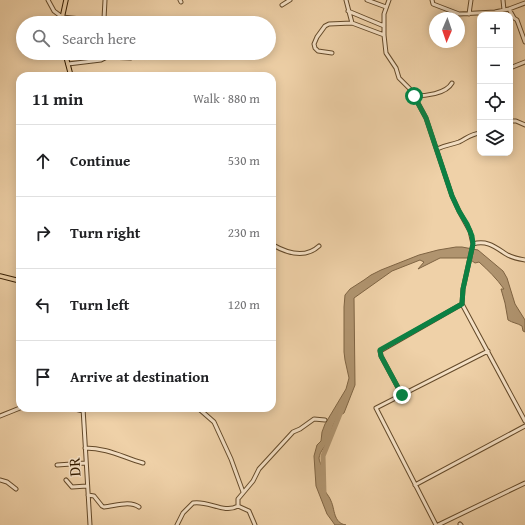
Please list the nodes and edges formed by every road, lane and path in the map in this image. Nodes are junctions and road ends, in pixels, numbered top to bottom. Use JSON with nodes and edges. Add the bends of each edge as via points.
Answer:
{"nodes":[{"id":1,"x":48,"y":0,"type":"edge"},
{"id":2,"x":66,"y":0,"type":"edge"},
{"id":3,"x":105,"y":0,"type":"edge"},
{"id":4,"x":290,"y":0,"type":"edge"},
{"id":5,"x":346,"y":0,"type":"edge"},
{"id":6,"x":367,"y":0,"type":"edge"},
{"id":7,"x":389,"y":0,"type":"edge"},
{"id":8,"x":432,"y":0,"type":"edge"},
{"id":9,"x":470,"y":0,"type":"edge"},
{"id":10,"x":503,"y":0,"type":"edge"},
{"id":11,"x":524,"y":4,"type":"edge"},
{"id":12,"x":282,"y":5,"type":"dead end"},
{"id":13,"x":386,"y":7,"type":"junction"},
{"id":14,"x":511,"y":9,"type":"junction"},
{"id":15,"x":504,"y":10,"type":"junction"},
{"id":16,"x":348,"y":11,"type":"junction"},
{"id":17,"x":469,"y":14,"type":"junction"},
{"id":18,"x":61,"y":16,"type":"edge"},
{"id":19,"x":62,"y":16,"type":"edge"},
{"id":20,"x":104,"y":16,"type":"edge"},
{"id":21,"x":352,"y":23,"type":"junction"},
{"id":22,"x":384,"y":26,"type":"junction"},
{"id":23,"x":384,"y":35,"type":"junction"},
{"id":24,"x":525,"y":42,"type":"edge"},
{"id":25,"x":332,"y":52,"type":"dead end"},
{"id":26,"x":67,"y":60,"type":"edge"},
{"id":27,"x":101,"y":60,"type":"edge"},
{"id":28,"x":525,"y":62,"type":"edge"},
{"id":29,"x":68,"y":64,"type":"junction"},
{"id":30,"x":513,"y":67,"type":"edge"},
{"id":31,"x":70,"y":72,"type":"edge"},
{"id":32,"x":452,"y":83,"type":"dead end"},
{"id":33,"x":414,"y":96,"type":"junction"},
{"id":34,"x":513,"y":120,"type":"edge"},
{"id":35,"x":525,"y":125,"type":"edge"},
{"id":36,"x":477,"y":133,"type":"edge"},
{"id":37,"x":438,"y":149,"type":"junction"},
{"id":38,"x":472,"y":245,"type":"junction"},
{"id":39,"x":276,"y":246,"type":"edge"},
{"id":40,"x":319,"y":246,"type":"dead end"},
{"id":41,"x":525,"y":260,"type":"edge"},
{"id":42,"x":0,"y":276,"type":"edge"},
{"id":43,"x":16,"y":280,"type":"edge"},
{"id":44,"x":462,"y":304,"type":"junction"},
{"id":45,"x":488,"y":351,"type":"junction"},
{"id":46,"x":402,"y":395,"type":"junction"},
{"id":47,"x":16,"y":410,"type":"edge"},
{"id":48,"x":83,"y":412,"type":"edge"},
{"id":49,"x":203,"y":412,"type":"edge"},
{"id":50,"x":0,"y":416,"type":"edge"},
{"id":51,"x":325,"y":420,"type":"dead end"},
{"id":52,"x":525,"y":420,"type":"edge"},
{"id":53,"x":525,"y":426,"type":"edge"},
{"id":54,"x":85,"y":448,"type":"junction"},
{"id":55,"x":86,"y":463,"type":"junction"},
{"id":56,"x":143,"y":463,"type":"dead end"},
{"id":57,"x":58,"y":465,"type":"dead end"},
{"id":58,"x":0,"y":480,"type":"edge"},
{"id":59,"x":66,"y":480,"type":"dead end"},
{"id":60,"x":525,"y":483,"type":"edge"},
{"id":61,"x":415,"y":485,"type":"junction"},
{"id":62,"x":87,"y":486,"type":"junction"},
{"id":63,"x":16,"y":489,"type":"dead end"},
{"id":64,"x":243,"y":492,"type":"junction"},
{"id":65,"x":88,"y":495,"type":"junction"},
{"id":66,"x":238,"y":506,"type":"junction"},
{"id":67,"x":140,"y":507,"type":"dead end"},
{"id":68,"x":90,"y":525,"type":"edge"},
{"id":69,"x":177,"y":525,"type":"edge"},
{"id":70,"x":255,"y":525,"type":"edge"},
{"id":71,"x":437,"y":525,"type":"edge"}],
"edges":[{"from":1,"to":18,"type":"street","via":[[54,11]]},
{"from":2,"to":19,"type":"main road"},
{"from":3,"to":20,"type":"street"},
{"from":4,"to":12,"type":"street"},
{"from":5,"to":16,"type":"street"},
{"from":6,"to":13,"type":"street"},
{"from":7,"to":13,"type":"street"},
{"from":8,"to":17,"type":"street","via":[[433,4],[459,14]]},
{"from":9,"to":17,"type":"street"},
{"from":10,"to":15,"type":"street"},
{"from":11,"to":14,"type":"street"},
{"from":13,"to":22,"type":"street"},
{"from":14,"to":15,"type":"street"},
{"from":14,"to":24,"type":"street"},
{"from":15,"to":17,"type":"street"},
{"from":16,"to":21,"type":"street"},
{"from":16,"to":22,"type":"street"},
{"from":21,"to":23,"type":"street"},
{"from":21,"to":25,"type":"street","via":[[329,24],[317,37],[314,48]]},
{"from":22,"to":23,"type":"street"},
{"from":23,"to":33,"type":"street","via":[[386,53],[399,78]]},
{"from":26,"to":29,"type":"main road"},
{"from":27,"to":29,"type":"street"},
{"from":28,"to":30,"type":"street"},
{"from":29,"to":31,"type":"main road"},
{"from":32,"to":33,"type":"street","via":[[450,87],[441,91]]},
{"from":33,"to":37,"type":"street"},
{"from":34,"to":35,"type":"street"},
{"from":36,"to":37,"type":"street"},
{"from":37,"to":38,"type":"street","via":[[452,196],[470,231]]},
{"from":38,"to":41,"type":"street","via":[[486,242],[507,255]]},
{"from":38,"to":44,"type":"street"},
{"from":39,"to":40,"type":"street","via":[[285,251],[306,254]]},
{"from":42,"to":43,"type":"main road"},
{"from":44,"to":45,"type":"street"},
{"from":44,"to":46,"type":"street","via":[[380,350]]},
{"from":45,"to":46,"type":"street"},
{"from":45,"to":52,"type":"street"},
{"from":46,"to":61,"type":"street","via":[[376,408]]},
{"from":47,"to":50,"type":"street"},
{"from":48,"to":54,"type":"street","name":"DR"},
{"from":49,"to":64,"type":"street","via":[[214,422]]},
{"from":51,"to":64,"type":"street","via":[[314,419],[293,432],[259,469]]},
{"from":53,"to":61,"type":"street"},
{"from":54,"to":55,"type":"street","name":"DR"},
{"from":54,"to":56,"type":"street","via":[[100,449]]},
{"from":55,"to":57,"type":"street"},
{"from":55,"to":62,"type":"street","name":"DR"},
{"from":58,"to":63,"type":"street"},
{"from":59,"to":62,"type":"street","via":[[72,487]]},
{"from":60,"to":71,"type":"street"},
{"from":61,"to":71,"type":"street"},
{"from":62,"to":65,"type":"street","name":"DR"},
{"from":64,"to":66,"type":"street","via":[[238,499]]},
{"from":65,"to":67,"type":"street","via":[[94,496],[102,506],[130,503]]},
{"from":65,"to":68,"type":"street","name":"DR"},
{"from":66,"to":69,"type":"street","via":[[228,509],[205,503],[193,503],[183,513]]},
{"from":66,"to":70,"type":"street","via":[[250,511]]}]}
